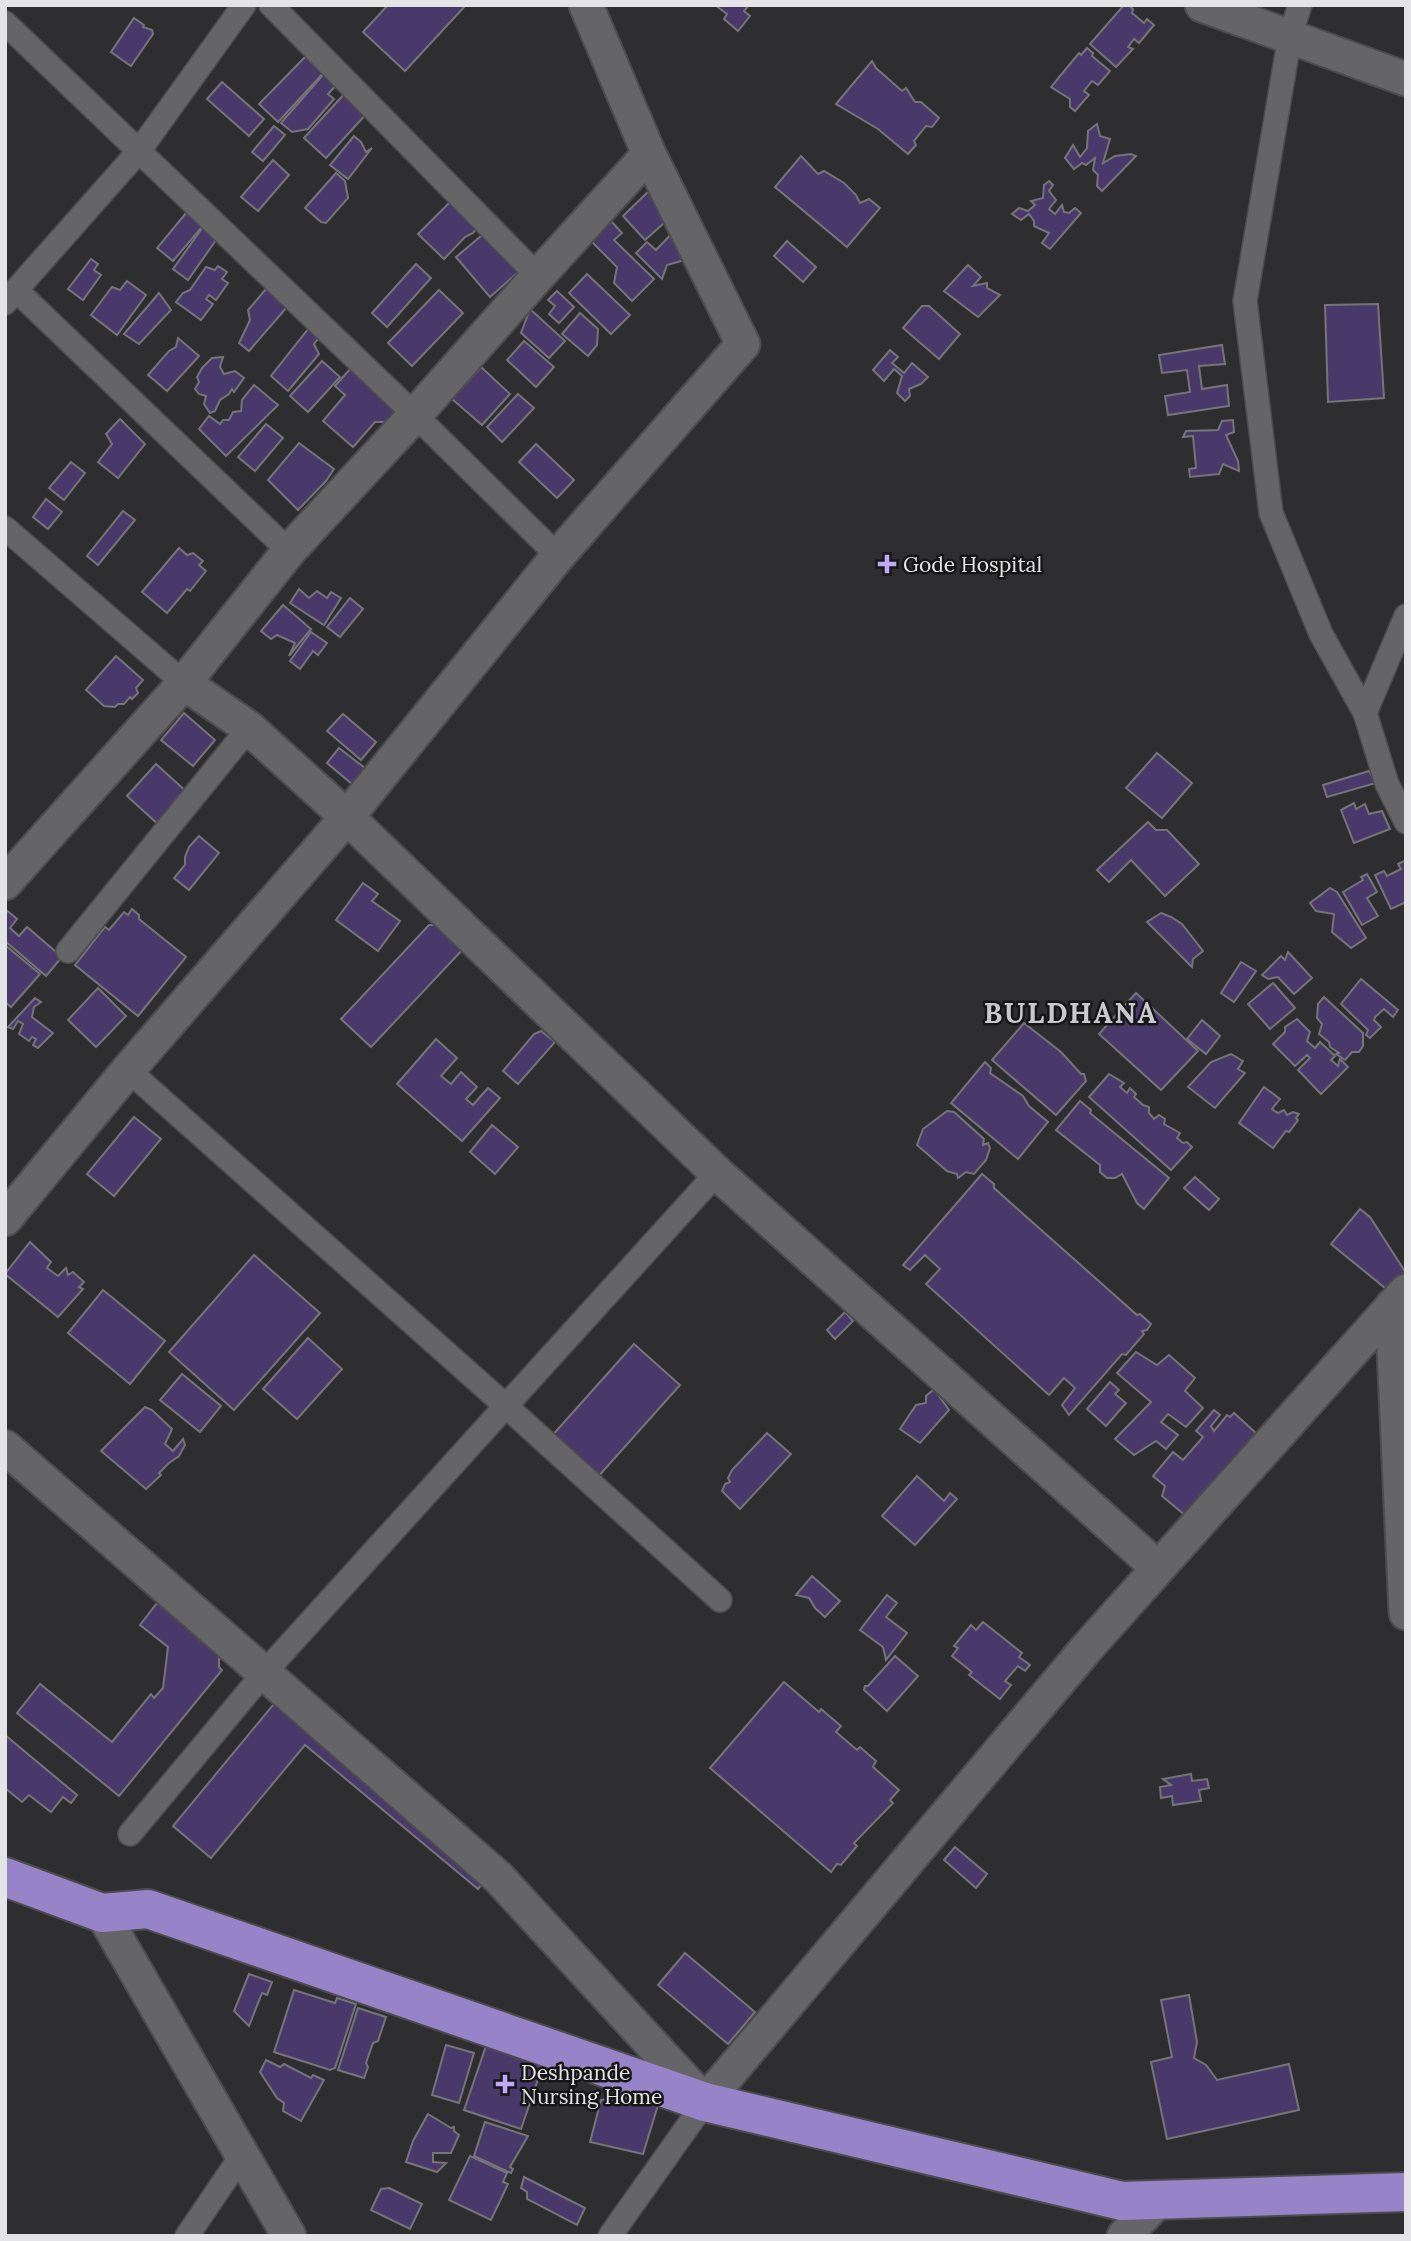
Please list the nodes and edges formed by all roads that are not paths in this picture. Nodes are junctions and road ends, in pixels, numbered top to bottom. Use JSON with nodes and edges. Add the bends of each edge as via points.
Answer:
{"nodes":[{"id":1,"x":244,"y":5,"type":"edge"},
{"id":2,"x":271,"y":5,"type":"edge"},
{"id":3,"x":586,"y":5,"type":"edge"},
{"id":4,"x":1202,"y":5,"type":"edge"},
{"id":5,"x":1295,"y":21,"type":"edge"},
{"id":6,"x":5,"y":23,"type":"edge"},
{"id":7,"x":1406,"y":79,"type":"edge"},
{"id":8,"x":139,"y":151,"type":"junction"},
{"id":9,"x":649,"y":154,"type":"junction"},
{"id":10,"x":538,"y":276,"type":"junction"},
{"id":11,"x":11,"y":297,"type":"edge"},
{"id":12,"x":415,"y":415,"type":"junction"},
{"id":13,"x":5,"y":528,"type":"edge"},
{"id":14,"x":289,"y":551,"type":"junction"},
{"id":15,"x":558,"y":556,"type":"junction"},
{"id":16,"x":1406,"y":616,"type":"edge"},
{"id":17,"x":184,"y":682,"type":"junction"},
{"id":18,"x":1365,"y":713,"type":"junction"},
{"id":19,"x":249,"y":728,"type":"junction"},
{"id":20,"x":347,"y":817,"type":"junction"},
{"id":21,"x":1406,"y":822,"type":"edge"},
{"id":22,"x":5,"y":883,"type":"edge"},
{"id":23,"x":68,"y":951,"type":"dead end"},
{"id":24,"x":128,"y":1070,"type":"junction"},
{"id":25,"x":717,"y":1173,"type":"junction"},
{"id":26,"x":5,"y":1219,"type":"edge"},
{"id":27,"x":1399,"y":1298,"type":"edge"},
{"id":28,"x":507,"y":1407,"type":"junction"},
{"id":29,"x":5,"y":1447,"type":"edge"},
{"id":30,"x":1158,"y":1568,"type":"junction"},
{"id":31,"x":720,"y":1600,"type":"dead end"},
{"id":32,"x":1406,"y":1613,"type":"edge"},
{"id":33,"x":264,"y":1674,"type":"junction"},
{"id":34,"x":130,"y":1834,"type":"dead end"},
{"id":35,"x":5,"y":1877,"type":"edge"},
{"id":36,"x":102,"y":1913,"type":"junction"},
{"id":37,"x":705,"y":2102,"type":"junction"},
{"id":38,"x":242,"y":2155,"type":"junction"},
{"id":39,"x":1406,"y":2192,"type":"edge"},
{"id":40,"x":1160,"y":2199,"type":"junction"},
{"id":41,"x":187,"y":2236,"type":"edge"},
{"id":42,"x":289,"y":2236,"type":"edge"},
{"id":43,"x":610,"y":2236,"type":"edge"},
{"id":44,"x":1125,"y":2236,"type":"edge"}],
"edges":[{"from":1,"to":8,"type":"street"},
{"from":2,"to":10,"type":"street"},
{"from":3,"to":9,"type":"street"},
{"from":4,"to":5,"type":"street"},
{"from":5,"to":7,"type":"street"},
{"from":5,"to":18,"type":"street","via":[[1245,301],[1271,513],[1321,634]]},
{"from":6,"to":8,"type":"street"},
{"from":8,"to":11,"type":"street"},
{"from":8,"to":12,"type":"street"},
{"from":9,"to":10,"type":"street"},
{"from":9,"to":15,"type":"street","via":[[743,344]]},
{"from":10,"to":12,"type":"street"},
{"from":11,"to":14,"type":"street"},
{"from":12,"to":14,"type":"street"},
{"from":12,"to":15,"type":"street"},
{"from":13,"to":17,"type":"street"},
{"from":14,"to":17,"type":"street"},
{"from":15,"to":20,"type":"street"},
{"from":16,"to":18,"type":"street"},
{"from":17,"to":19,"type":"street"},
{"from":17,"to":22,"type":"street"},
{"from":18,"to":21,"type":"street","via":[[1387,784]]},
{"from":19,"to":20,"type":"street"},
{"from":19,"to":23,"type":"street"},
{"from":20,"to":24,"type":"street"},
{"from":20,"to":25,"type":"street"},
{"from":24,"to":26,"type":"street"},
{"from":24,"to":28,"type":"street"},
{"from":25,"to":28,"type":"street"},
{"from":25,"to":30,"type":"street"},
{"from":27,"to":30,"type":"street"},
{"from":27,"to":32,"type":"street"},
{"from":28,"to":31,"type":"street"},
{"from":28,"to":33,"type":"street"},
{"from":29,"to":33,"type":"street"},
{"from":30,"to":37,"type":"street"},
{"from":33,"to":34,"type":"street"},
{"from":33,"to":37,"type":"street","via":[[498,1877]]},
{"from":35,"to":36,"type":"highway"},
{"from":36,"to":37,"type":"highway","via":[[148,1909]]},
{"from":36,"to":38,"type":"street"},
{"from":37,"to":40,"type":"highway","via":[[1122,2200]]},
{"from":37,"to":43,"type":"street"},
{"from":38,"to":41,"type":"street"},
{"from":38,"to":42,"type":"street"},
{"from":39,"to":40,"type":"highway"},
{"from":40,"to":44,"type":"street"}]}
